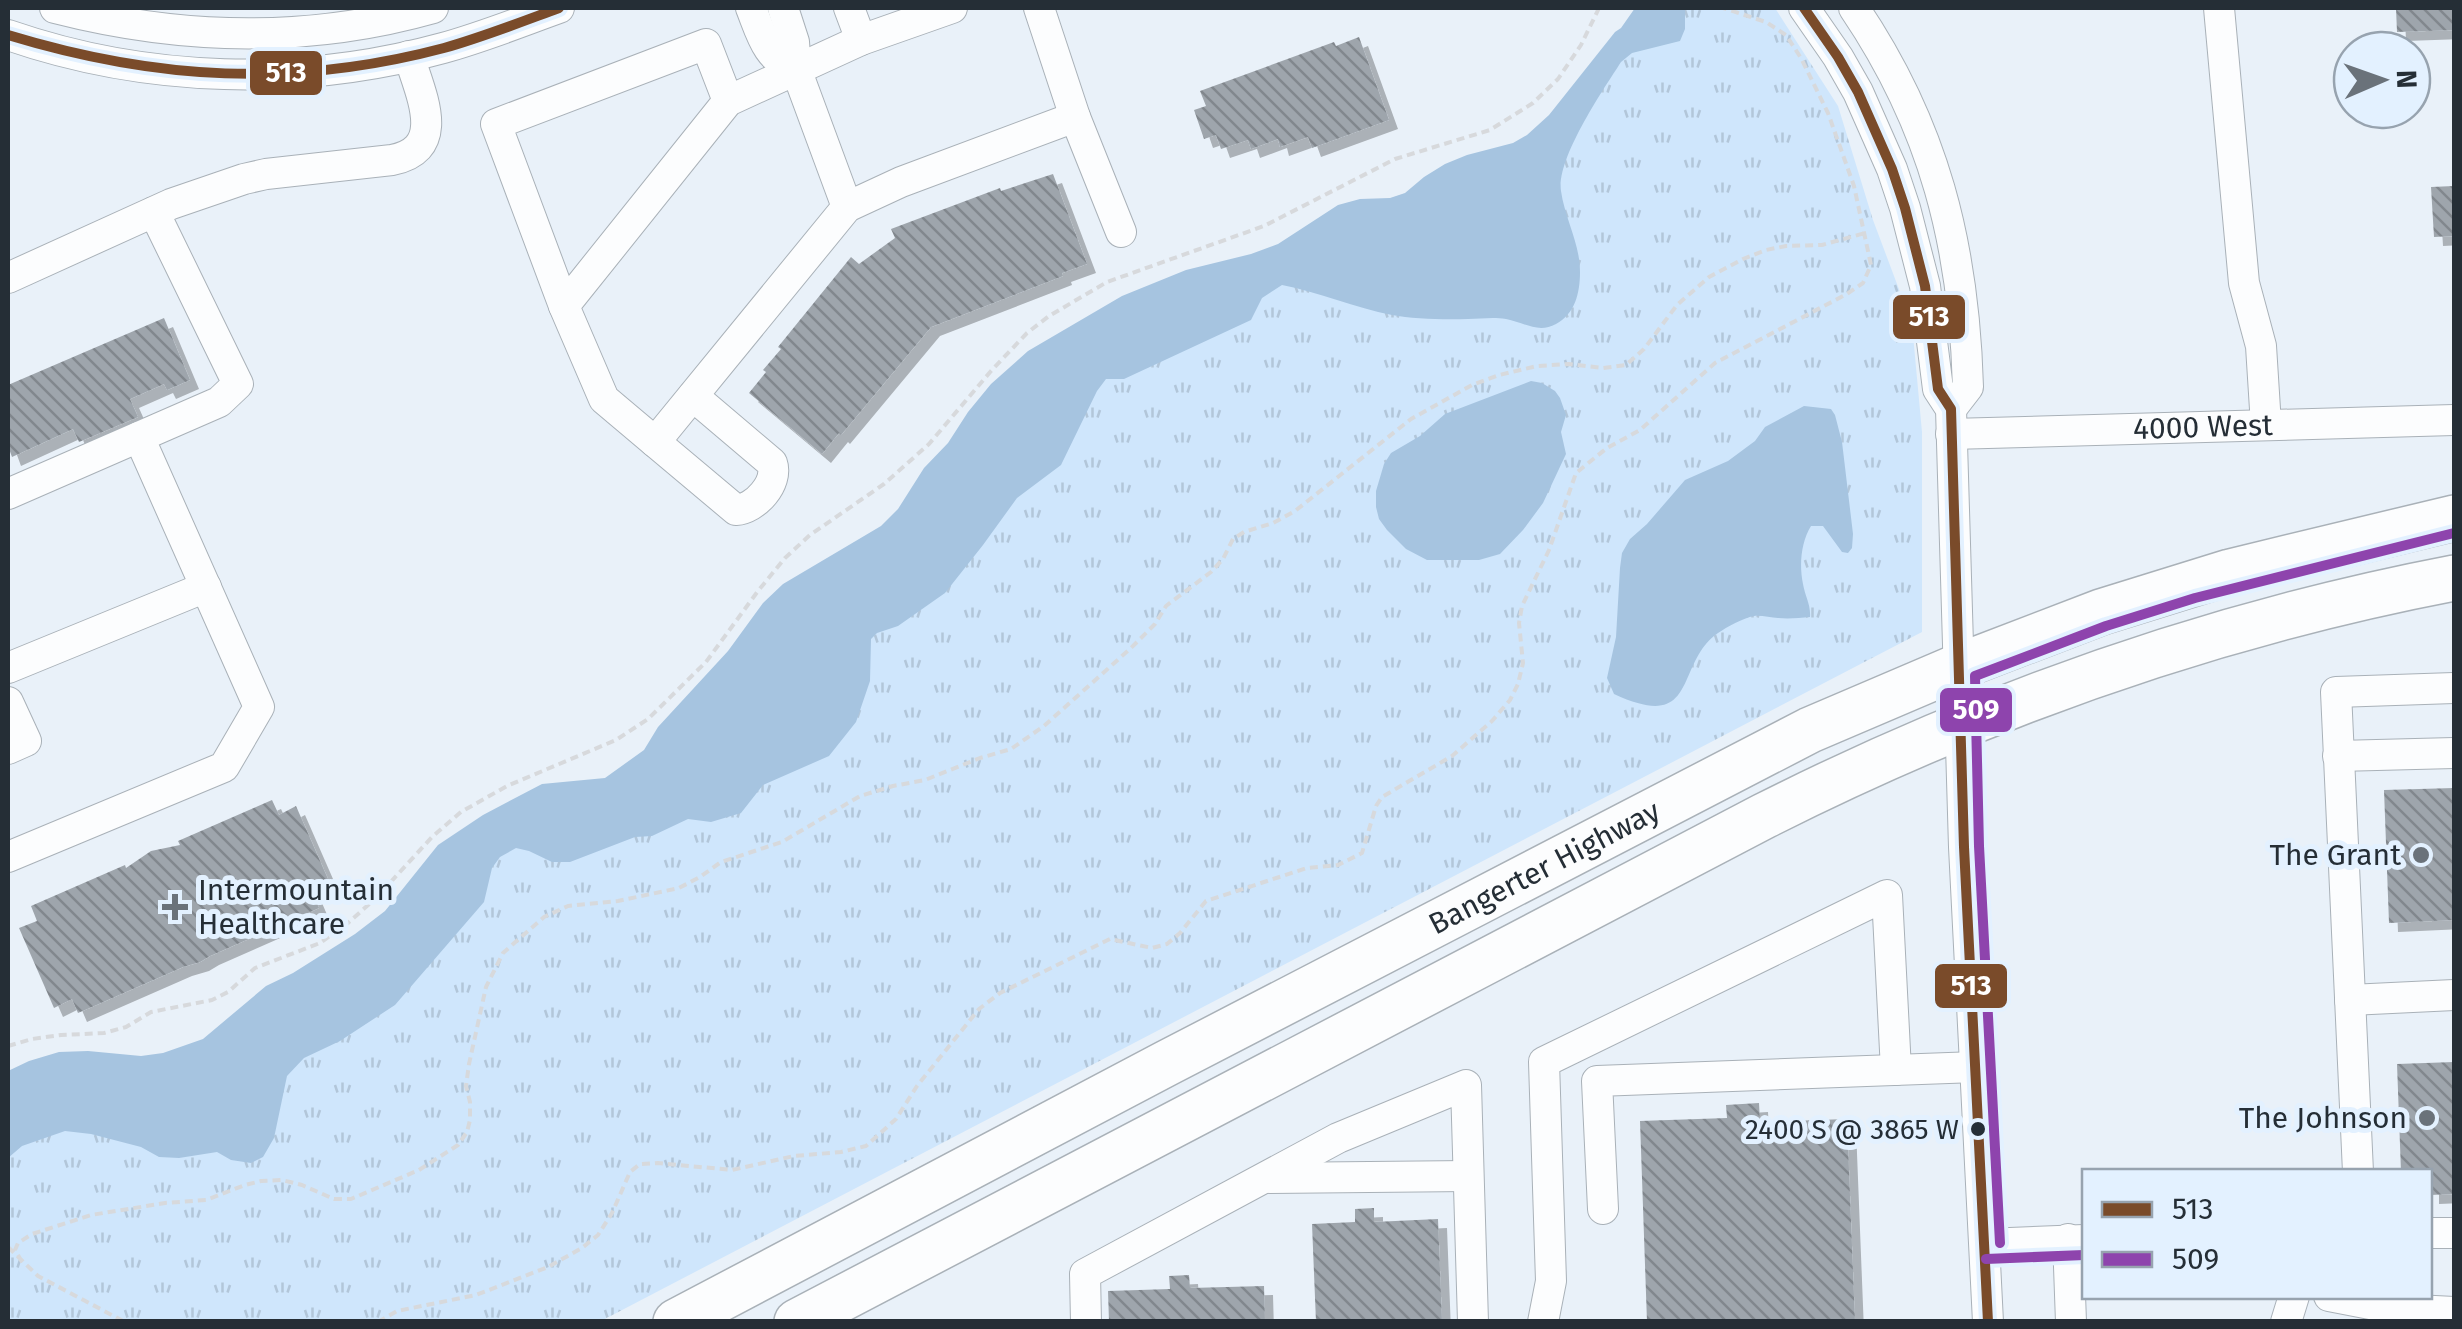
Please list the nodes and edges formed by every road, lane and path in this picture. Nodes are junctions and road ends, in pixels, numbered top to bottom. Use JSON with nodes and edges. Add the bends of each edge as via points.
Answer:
{"nodes":[{"id":1,"x":55,"y":8,"type":"edge"},
{"id":2,"x":433,"y":8,"type":"edge"},
{"id":3,"x":558,"y":8,"type":"edge"},
{"id":4,"x":750,"y":8,"type":"edge"},
{"id":5,"x":783,"y":8,"type":"edge"},
{"id":6,"x":849,"y":8,"type":"edge"},
{"id":7,"x":952,"y":8,"type":"edge"},
{"id":8,"x":1039,"y":8,"type":"edge"},
{"id":9,"x":1599,"y":8,"type":"edge"},
{"id":10,"x":1723,"y":8,"type":"edge"},
{"id":11,"x":1804,"y":8,"type":"edge"},
{"id":12,"x":1854,"y":8,"type":"edge"},
{"id":13,"x":2219,"y":8,"type":"edge"},
{"id":14,"x":8,"y":35,"type":"edge"},
{"id":15,"x":862,"y":40,"type":"junction"},
{"id":16,"x":409,"y":56,"type":"junction"},
{"id":17,"x":796,"y":69,"type":"junction"},
{"id":18,"x":728,"y":100,"type":"junction"},
{"id":19,"x":1075,"y":117,"type":"junction"},
{"id":20,"x":847,"y":207,"type":"junction"},
{"id":21,"x":154,"y":212,"type":"junction"},
{"id":22,"x":1121,"y":232,"type":"dead end"},
{"id":23,"x":1865,"y":233,"type":"junction"},
{"id":24,"x":8,"y":278,"type":"edge"},
{"id":25,"x":564,"y":306,"type":"junction"},
{"id":26,"x":692,"y":396,"type":"junction"},
{"id":27,"x":2454,"y":420,"type":"edge"},
{"id":28,"x":1951,"y":421,"type":"junction"},
{"id":29,"x":2266,"y":425,"type":"junction"},
{"id":30,"x":139,"y":436,"type":"junction"},
{"id":31,"x":656,"y":442,"type":"junction"},
{"id":32,"x":8,"y":494,"type":"edge"},
{"id":33,"x":2454,"y":518,"type":"edge"},
{"id":34,"x":2454,"y":578,"type":"edge"},
{"id":35,"x":206,"y":587,"type":"junction"},
{"id":36,"x":1960,"y":666,"type":"junction"},
{"id":37,"x":8,"y":668,"type":"edge"},
{"id":38,"x":2454,"y":688,"type":"edge"},
{"id":39,"x":8,"y":702,"type":"edge"},
{"id":40,"x":1962,"y":724,"type":"junction"},
{"id":41,"x":8,"y":750,"type":"edge"},
{"id":42,"x":2454,"y":752,"type":"edge"},
{"id":43,"x":2338,"y":756,"type":"junction"},
{"id":44,"x":8,"y":857,"type":"edge"},
{"id":45,"x":2454,"y":995,"type":"edge"},
{"id":46,"x":2350,"y":1000,"type":"junction"},
{"id":47,"x":8,"y":1046,"type":"edge"},
{"id":48,"x":1976,"y":1067,"type":"junction"},
{"id":49,"x":1896,"y":1070,"type":"junction"},
{"id":50,"x":2358,"y":1169,"type":"edge"},
{"id":51,"x":1468,"y":1176,"type":"junction"},
{"id":52,"x":1262,"y":1178,"type":"junction"},
{"id":53,"x":1603,"y":1209,"type":"dead end"},
{"id":54,"x":2076,"y":1240,"type":"edge"},
{"id":55,"x":1985,"y":1244,"type":"junction"},
{"id":56,"x":8,"y":1247,"type":"edge"},
{"id":57,"x":22,"y":1262,"type":"junction"},
{"id":58,"x":2346,"y":1299,"type":"edge"},
{"id":59,"x":2446,"y":1315,"type":"edge"},
{"id":60,"x":125,"y":1322,"type":"edge"},
{"id":61,"x":378,"y":1322,"type":"edge"},
{"id":62,"x":676,"y":1322,"type":"edge"},
{"id":63,"x":798,"y":1322,"type":"edge"},
{"id":64,"x":1086,"y":1322,"type":"edge"},
{"id":65,"x":1473,"y":1322,"type":"edge"},
{"id":66,"x":1543,"y":1322,"type":"edge"},
{"id":67,"x":1988,"y":1322,"type":"edge"},
{"id":68,"x":2071,"y":1322,"type":"edge"}],
"edges":[{"from":1,"to":2,"type":"street","via":[[141,26],[255,34],[334,29]]},
{"from":3,"to":16,"type":"street"},
{"from":4,"to":17,"type":"street","via":[[773,56]]},
{"from":5,"to":17,"type":"street"},
{"from":6,"to":15,"type":"street"},
{"from":7,"to":15,"type":"street"},
{"from":8,"to":19,"type":"street"},
{"from":9,"to":47,"type":"path","via":[[1558,79],[1490,130],[1395,159],[1264,226],[1107,282],[1048,316],[929,444],[785,558],[706,662],[648,720],[461,812],[376,898],[320,943],[254,968],[212,1000],[151,1012],[104,1033]]},
{"from":10,"to":23,"type":"path","via":[[1766,22],[1786,35],[1801,58],[1828,113]]},
{"from":11,"to":28,"type":"street","via":[[1858,92],[1892,169],[1925,286],[1938,389]]},
{"from":12,"to":28,"type":"street","via":[[1918,124],[1951,230],[1968,387]]},
{"from":13,"to":29,"type":"street","via":[[2244,283],[2261,346]]},
{"from":14,"to":16,"type":"street","via":[[105,61],[189,72],[294,73]]},
{"from":15,"to":17,"type":"street"},
{"from":16,"to":21,"type":"street","via":[[427,126],[409,156],[255,176]]},
{"from":17,"to":18,"type":"street"},
{"from":17,"to":20,"type":"street"},
{"from":18,"to":25,"type":"street"},
{"from":18,"to":25,"type":"street","via":[[706,44],[496,124]]},
{"from":19,"to":20,"type":"street"},
{"from":19,"to":22,"type":"street"},
{"from":20,"to":26,"type":"street"},
{"from":21,"to":24,"type":"street"},
{"from":21,"to":30,"type":"street","via":[[238,384],[218,402]]},
{"from":23,"to":57,"type":"path","via":[[1766,250],[1709,277],[1626,365],[1537,366],[1499,375],[1411,419],[1295,511],[1233,539],[1211,572],[1166,606],[1131,648],[1011,749],[860,796],[782,842],[721,862],[680,888],[568,906],[544,917],[504,952],[486,987],[466,1086],[467,1132],[458,1146],[418,1170],[351,1199],[282,1180],[261,1181],[206,1200],[92,1215],[18,1243]]},
{"from":23,"to":61,"type":"path","via":[[1871,264],[1863,283],[1715,363],[1640,430],[1576,473],[1522,606],[1523,663],[1510,700],[1452,756],[1382,797],[1354,859],[1218,895],[1167,944],[1152,948],[1110,938],[1000,993],[978,1009],[896,1119],[866,1146],[732,1170],[640,1164],[598,1235],[582,1248],[476,1295],[397,1311]]},
{"from":25,"to":31,"type":"street","via":[[604,399]]},
{"from":26,"to":31,"type":"street"},
{"from":26,"to":31,"type":"street","via":[[772,464],[772,482],[751,506],[736,510]]},
{"from":27,"to":29,"type":"street","name":"4000 West"},
{"from":28,"to":29,"type":"street","name":"4000 West"},
{"from":28,"to":36,"type":"street"},
{"from":30,"to":32,"type":"street"},
{"from":30,"to":35,"type":"street"},
{"from":33,"to":36,"type":"highway","name":"Bangerter Highway","via":[[2204,580]]},
{"from":34,"to":40,"type":"highway","name":"Bangerter Highway","via":[[2237,629]]},
{"from":35,"to":37,"type":"street"},
{"from":35,"to":44,"type":"street","via":[[259,707],[224,767]]},
{"from":36,"to":40,"type":"street"},
{"from":36,"to":62,"type":"highway","name":"Bangerter Highway","via":[[1810,730],[1645,814]]},
{"from":38,"to":43,"type":"street","via":[[2336,692]]},
{"from":39,"to":41,"type":"street","via":[[26,741]]},
{"from":40,"to":48,"type":"street"},
{"from":40,"to":63,"type":"highway","name":"Bangerter Highway","via":[[1764,816]]},
{"from":42,"to":43,"type":"street"},
{"from":43,"to":46,"type":"street"},
{"from":45,"to":46,"type":"street"},
{"from":46,"to":50,"type":"street"},
{"from":48,"to":49,"type":"street"},
{"from":48,"to":55,"type":"street"},
{"from":49,"to":53,"type":"street","via":[[1597,1081]]},
{"from":49,"to":66,"type":"street","via":[[1887,895],[1544,1062],[1551,1281]]},
{"from":51,"to":52,"type":"street"},
{"from":51,"to":52,"type":"street","via":[[1466,1085]]},
{"from":51,"to":65,"type":"street"},
{"from":52,"to":64,"type":"street","via":[[1085,1274]]},
{"from":54,"to":55,"type":"street"},
{"from":54,"to":68,"type":"street"},
{"from":55,"to":67,"type":"street"},
{"from":56,"to":57,"type":"path"},
{"from":57,"to":60,"type":"path"},
{"from":58,"to":59,"type":"street"}]}
